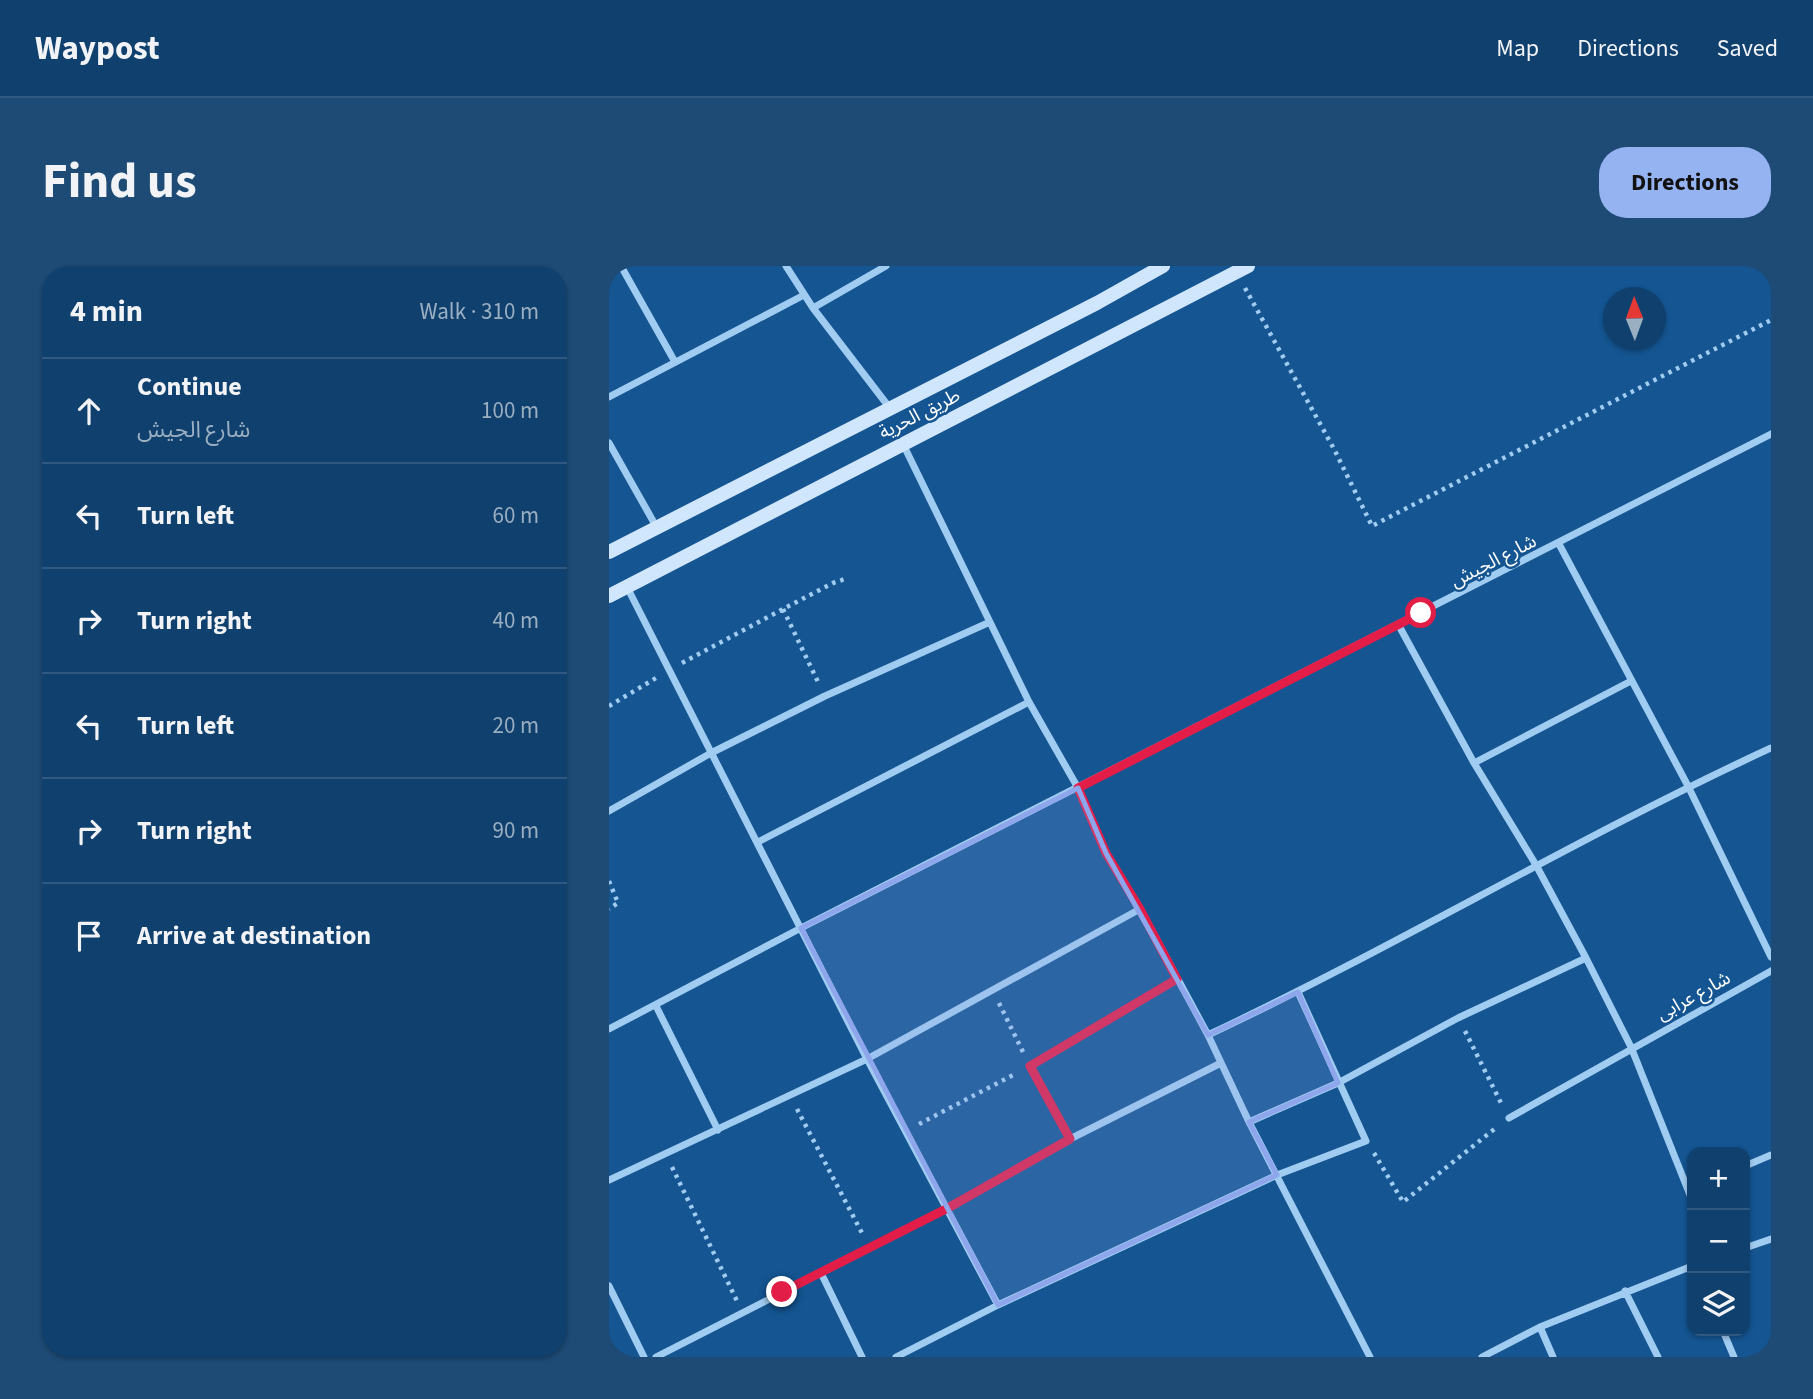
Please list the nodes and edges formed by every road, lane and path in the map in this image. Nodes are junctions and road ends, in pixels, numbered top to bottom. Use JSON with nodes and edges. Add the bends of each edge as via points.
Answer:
{"nodes":[{"id":1,"x":621,"y":266,"type":"edge"},
{"id":2,"x":786,"y":266,"type":"edge"},
{"id":3,"x":886,"y":266,"type":"edge"},
{"id":4,"x":1163,"y":266,"type":"edge"},
{"id":5,"x":1242,"y":269,"type":"edge"},
{"id":6,"x":804,"y":295,"type":"junction"},
{"id":7,"x":813,"y":309,"type":"junction"},
{"id":8,"x":1771,"y":320,"type":"edge"},
{"id":9,"x":675,"y":362,"type":"junction"},
{"id":10,"x":610,"y":395,"type":"edge"},
{"id":11,"x":889,"y":407,"type":"junction"},
{"id":12,"x":1771,"y":434,"type":"edge"},
{"id":13,"x":609,"y":443,"type":"edge"},
{"id":14,"x":902,"y":443,"type":"junction"},
{"id":15,"x":657,"y":528,"type":"junction"},
{"id":16,"x":1559,"y":544,"type":"junction"},
{"id":17,"x":609,"y":552,"type":"edge"},
{"id":18,"x":848,"y":579,"type":"dead end"},
{"id":19,"x":627,"y":587,"type":"junction"},
{"id":20,"x":609,"y":596,"type":"edge"},
{"id":21,"x":783,"y":609,"type":"junction"},
{"id":22,"x":990,"y":622,"type":"junction"},
{"id":23,"x":1398,"y":624,"type":"junction"},
{"id":24,"x":669,"y":670,"type":"junction"},
{"id":25,"x":1631,"y":681,"type":"junction"},
{"id":26,"x":825,"y":696,"type":"junction"},
{"id":27,"x":1029,"y":702,"type":"junction"},
{"id":28,"x":609,"y":706,"type":"edge"},
{"id":29,"x":1771,"y":748,"type":"edge"},
{"id":30,"x":711,"y":753,"type":"junction"},
{"id":31,"x":1474,"y":763,"type":"junction"},
{"id":32,"x":1688,"y":786,"type":"junction"},
{"id":33,"x":1078,"y":788,"type":"junction"},
{"id":34,"x":609,"y":811,"type":"edge"},
{"id":35,"x":758,"y":842,"type":"junction"},
{"id":36,"x":1536,"y":865,"type":"junction"},
{"id":37,"x":609,"y":881,"type":"edge"},
{"id":38,"x":609,"y":909,"type":"edge"},
{"id":39,"x":1140,"y":909,"type":"junction"},
{"id":40,"x":801,"y":928,"type":"junction"},
{"id":41,"x":1771,"y":957,"type":"edge"},
{"id":42,"x":1586,"y":958,"type":"junction"},
{"id":43,"x":1771,"y":971,"type":"edge"},
{"id":44,"x":1177,"y":979,"type":"junction"},
{"id":45,"x":993,"y":990,"type":"junction"},
{"id":46,"x":1298,"y":992,"type":"junction"},
{"id":47,"x":656,"y":1006,"type":"junction"},
{"id":48,"x":1458,"y":1018,"type":"junction"},
{"id":49,"x":609,"y":1029,"type":"edge"},
{"id":50,"x":1208,"y":1034,"type":"junction"},
{"id":51,"x":1631,"y":1048,"type":"junction"},
{"id":52,"x":867,"y":1059,"type":"junction"},
{"id":53,"x":1221,"y":1063,"type":"junction"},
{"id":54,"x":1030,"y":1066,"type":"junction"},
{"id":55,"x":1338,"y":1083,"type":"junction"},
{"id":56,"x":790,"y":1096,"type":"junction"},
{"id":57,"x":1509,"y":1118,"type":"junction"},
{"id":58,"x":1249,"y":1122,"type":"junction"},
{"id":59,"x":718,"y":1130,"type":"junction"},
{"id":60,"x":906,"y":1130,"type":"junction"},
{"id":61,"x":1070,"y":1139,"type":"junction"},
{"id":62,"x":1366,"y":1141,"type":"junction"},
{"id":63,"x":666,"y":1153,"type":"junction"},
{"id":64,"x":1771,"y":1155,"type":"edge"},
{"id":65,"x":1750,"y":1164,"type":"edge"},
{"id":66,"x":1277,"y":1175,"type":"junction"},
{"id":67,"x":609,"y":1180,"type":"edge"},
{"id":68,"x":1687,"y":1181,"type":"edge"},
{"id":69,"x":948,"y":1208,"type":"junction"},
{"id":70,"x":1771,"y":1239,"type":"edge"},
{"id":71,"x":1750,"y":1246,"type":"edge"},
{"id":72,"x":870,"y":1247,"type":"junction"},
{"id":73,"x":1687,"y":1268,"type":"edge"},
{"id":74,"x":821,"y":1273,"type":"junction"},
{"id":75,"x":609,"y":1286,"type":"edge"},
{"id":76,"x":1625,"y":1292,"type":"junction"},
{"id":77,"x":998,"y":1304,"type":"junction"},
{"id":78,"x":742,"y":1312,"type":"junction"},
{"id":79,"x":1539,"y":1327,"type":"junction"},
{"id":80,"x":1725,"y":1336,"type":"edge"},
{"id":81,"x":645,"y":1357,"type":"edge"},
{"id":82,"x":656,"y":1357,"type":"edge"},
{"id":83,"x":862,"y":1357,"type":"edge"},
{"id":84,"x":896,"y":1357,"type":"edge"},
{"id":85,"x":1370,"y":1357,"type":"edge"},
{"id":86,"x":1482,"y":1357,"type":"edge"},
{"id":87,"x":1553,"y":1357,"type":"edge"},
{"id":88,"x":1658,"y":1357,"type":"edge"},
{"id":89,"x":1734,"y":1357,"type":"edge"}],
"edges":[{"from":1,"to":9,"type":"street"},
{"from":2,"to":6,"type":"street"},
{"from":3,"to":7,"type":"street"},
{"from":4,"to":11,"type":"main road","name":"طريق الحرية"},
{"from":5,"to":8,"type":"path","via":[[1372,527]]},
{"from":5,"to":14,"type":"main road","name":"طريق الحرية"},
{"from":6,"to":7,"type":"street"},
{"from":6,"to":9,"type":"street"},
{"from":7,"to":11,"type":"street"},
{"from":9,"to":10,"type":"street"},
{"from":11,"to":15,"type":"main road","name":"طريق الحرية"},
{"from":12,"to":16,"type":"street","name":"شارع الجيش"},
{"from":13,"to":15,"type":"street"},
{"from":14,"to":19,"type":"main road","name":"طريق الحرية"},
{"from":14,"to":22,"type":"street"},
{"from":15,"to":17,"type":"main road","name":"طريق الحرية"},
{"from":16,"to":23,"type":"street","name":"شارع الجيش"},
{"from":16,"to":25,"type":"street"},
{"from":18,"to":21,"type":"path"},
{"from":19,"to":20,"type":"main road","name":"طريق الحرية"},
{"from":19,"to":24,"type":"street"},
{"from":21,"to":24,"type":"path"},
{"from":21,"to":26,"type":"path"},
{"from":22,"to":26,"type":"street"},
{"from":22,"to":27,"type":"street"},
{"from":23,"to":31,"type":"street"},
{"from":23,"to":33,"type":"street","name":"شارع الجيش"},
{"from":24,"to":28,"type":"path"},
{"from":24,"to":30,"type":"street"},
{"from":25,"to":31,"type":"street"},
{"from":25,"to":32,"type":"street"},
{"from":26,"to":30,"type":"street"},
{"from":27,"to":33,"type":"street"},
{"from":27,"to":35,"type":"street"},
{"from":29,"to":32,"type":"street"},
{"from":30,"to":34,"type":"street"},
{"from":30,"to":35,"type":"street"},
{"from":31,"to":36,"type":"street"},
{"from":32,"to":36,"type":"street"},
{"from":32,"to":41,"type":"street"},
{"from":33,"to":39,"type":"street","via":[[1106,853]]},
{"from":33,"to":40,"type":"street","name":"شارع الجيش"},
{"from":35,"to":40,"type":"street"},
{"from":36,"to":42,"type":"street"},
{"from":36,"to":46,"type":"street"},
{"from":37,"to":38,"type":"path","via":[[618,903]]},
{"from":39,"to":44,"type":"street"},
{"from":39,"to":45,"type":"street"},
{"from":40,"to":47,"type":"street","name":"شارع الجيش"},
{"from":40,"to":52,"type":"street"},
{"from":42,"to":48,"type":"street"},
{"from":42,"to":51,"type":"street"},
{"from":43,"to":51,"type":"street","name":"شارع عرابى"},
{"from":44,"to":50,"type":"street"},
{"from":44,"to":54,"type":"street"},
{"from":45,"to":52,"type":"street"},
{"from":45,"to":54,"type":"path"},
{"from":46,"to":50,"type":"street"},
{"from":46,"to":55,"type":"street"},
{"from":47,"to":49,"type":"street","name":"شارع الجيش"},
{"from":47,"to":59,"type":"street"},
{"from":48,"to":55,"type":"street"},
{"from":48,"to":57,"type":"path"},
{"from":50,"to":53,"type":"street"},
{"from":51,"to":57,"type":"street","name":"شارع عرابى"},
{"from":51,"to":68,"type":"street"},
{"from":52,"to":56,"type":"street"},
{"from":52,"to":60,"type":"street"},
{"from":53,"to":58,"type":"street"},
{"from":53,"to":61,"type":"street"},
{"from":54,"to":60,"type":"path"},
{"from":54,"to":61,"type":"path"},
{"from":55,"to":58,"type":"street"},
{"from":55,"to":62,"type":"street"},
{"from":56,"to":59,"type":"street"},
{"from":56,"to":72,"type":"path"},
{"from":57,"to":62,"type":"path","via":[[1403,1202]]},
{"from":58,"to":66,"type":"street"},
{"from":59,"to":63,"type":"street"},
{"from":60,"to":69,"type":"street"},
{"from":61,"to":69,"type":"street"},
{"from":62,"to":66,"type":"street"},
{"from":63,"to":67,"type":"street"},
{"from":63,"to":78,"type":"path"},
{"from":64,"to":65,"type":"street"},
{"from":66,"to":77,"type":"street"},
{"from":66,"to":85,"type":"street"},
{"from":69,"to":72,"type":"street"},
{"from":69,"to":77,"type":"street"},
{"from":70,"to":71,"type":"street"},
{"from":72,"to":74,"type":"street"},
{"from":73,"to":76,"type":"street"},
{"from":74,"to":78,"type":"street"},
{"from":74,"to":83,"type":"street"},
{"from":75,"to":81,"type":"street"},
{"from":76,"to":79,"type":"street"},
{"from":76,"to":88,"type":"street"},
{"from":77,"to":84,"type":"street"},
{"from":78,"to":82,"type":"street"},
{"from":79,"to":86,"type":"street"},
{"from":79,"to":87,"type":"street"},
{"from":80,"to":89,"type":"street"}]}
